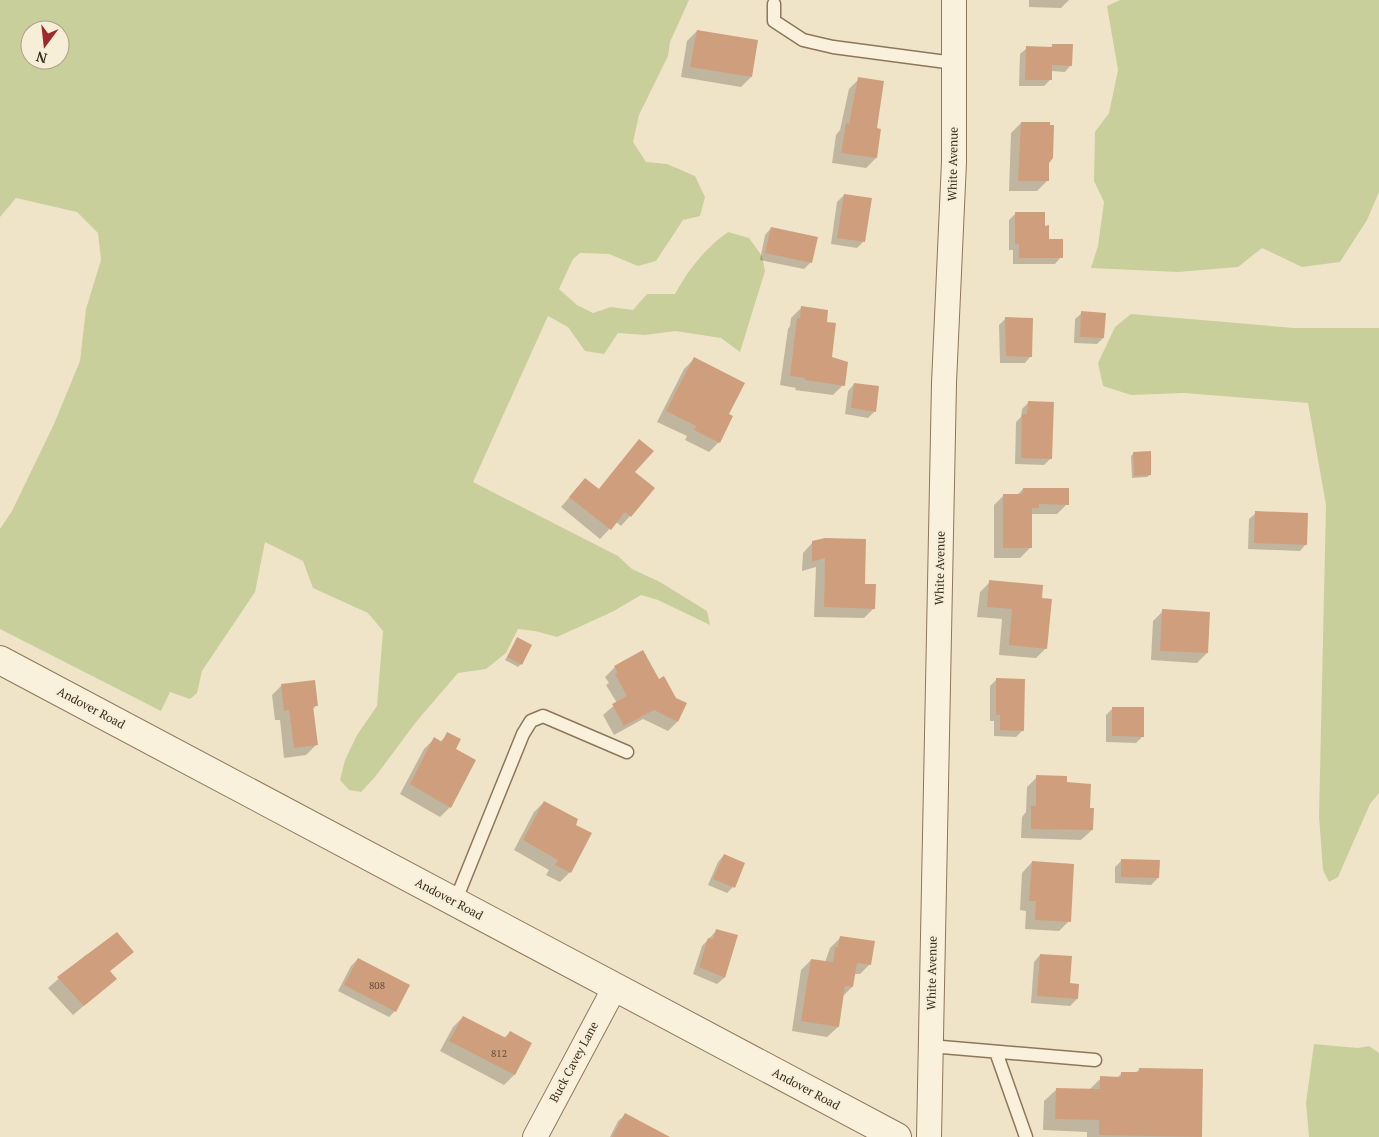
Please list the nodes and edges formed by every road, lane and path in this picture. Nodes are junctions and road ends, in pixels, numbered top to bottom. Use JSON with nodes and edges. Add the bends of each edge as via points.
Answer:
{"nodes":[{"id":1,"x":954,"y":0,"type":"edge"},
{"id":2,"x":774,"y":4,"type":"dead end"},
{"id":3,"x":954,"y":63,"type":"junction"},
{"id":4,"x":0,"y":660,"type":"edge"},
{"id":5,"x":627,"y":752,"type":"dead end"},
{"id":6,"x":454,"y":902,"type":"junction"},
{"id":7,"x":615,"y":987,"type":"junction"},
{"id":8,"x":930,"y":1046,"type":"junction"},
{"id":9,"x":996,"y":1052,"type":"junction"},
{"id":10,"x":1095,"y":1060,"type":"dead end"},
{"id":11,"x":535,"y":1137,"type":"edge"},
{"id":12,"x":898,"y":1137,"type":"edge"},
{"id":13,"x":929,"y":1137,"type":"edge"},
{"id":14,"x":1026,"y":1137,"type":"edge"}],
"edges":[{"from":1,"to":3,"type":"street","name":"White Avenue"},
{"from":2,"to":3,"type":"lane","via":[[774,21],[803,40],[842,49]]},
{"from":3,"to":8,"type":"street","name":"White Avenue"},
{"from":4,"to":6,"type":"street","name":"Andover Road"},
{"from":5,"to":6,"type":"lane","via":[[544,716],[531,721]]},
{"from":6,"to":7,"type":"street","name":"Andover Road"},
{"from":7,"to":11,"type":"street","name":"Buck Cavey Lane"},
{"from":7,"to":12,"type":"street","name":"Andover Road"},
{"from":8,"to":9,"type":"lane"},
{"from":8,"to":13,"type":"street","name":"White Avenue"},
{"from":9,"to":10,"type":"lane"},
{"from":9,"to":14,"type":"lane"}]}
